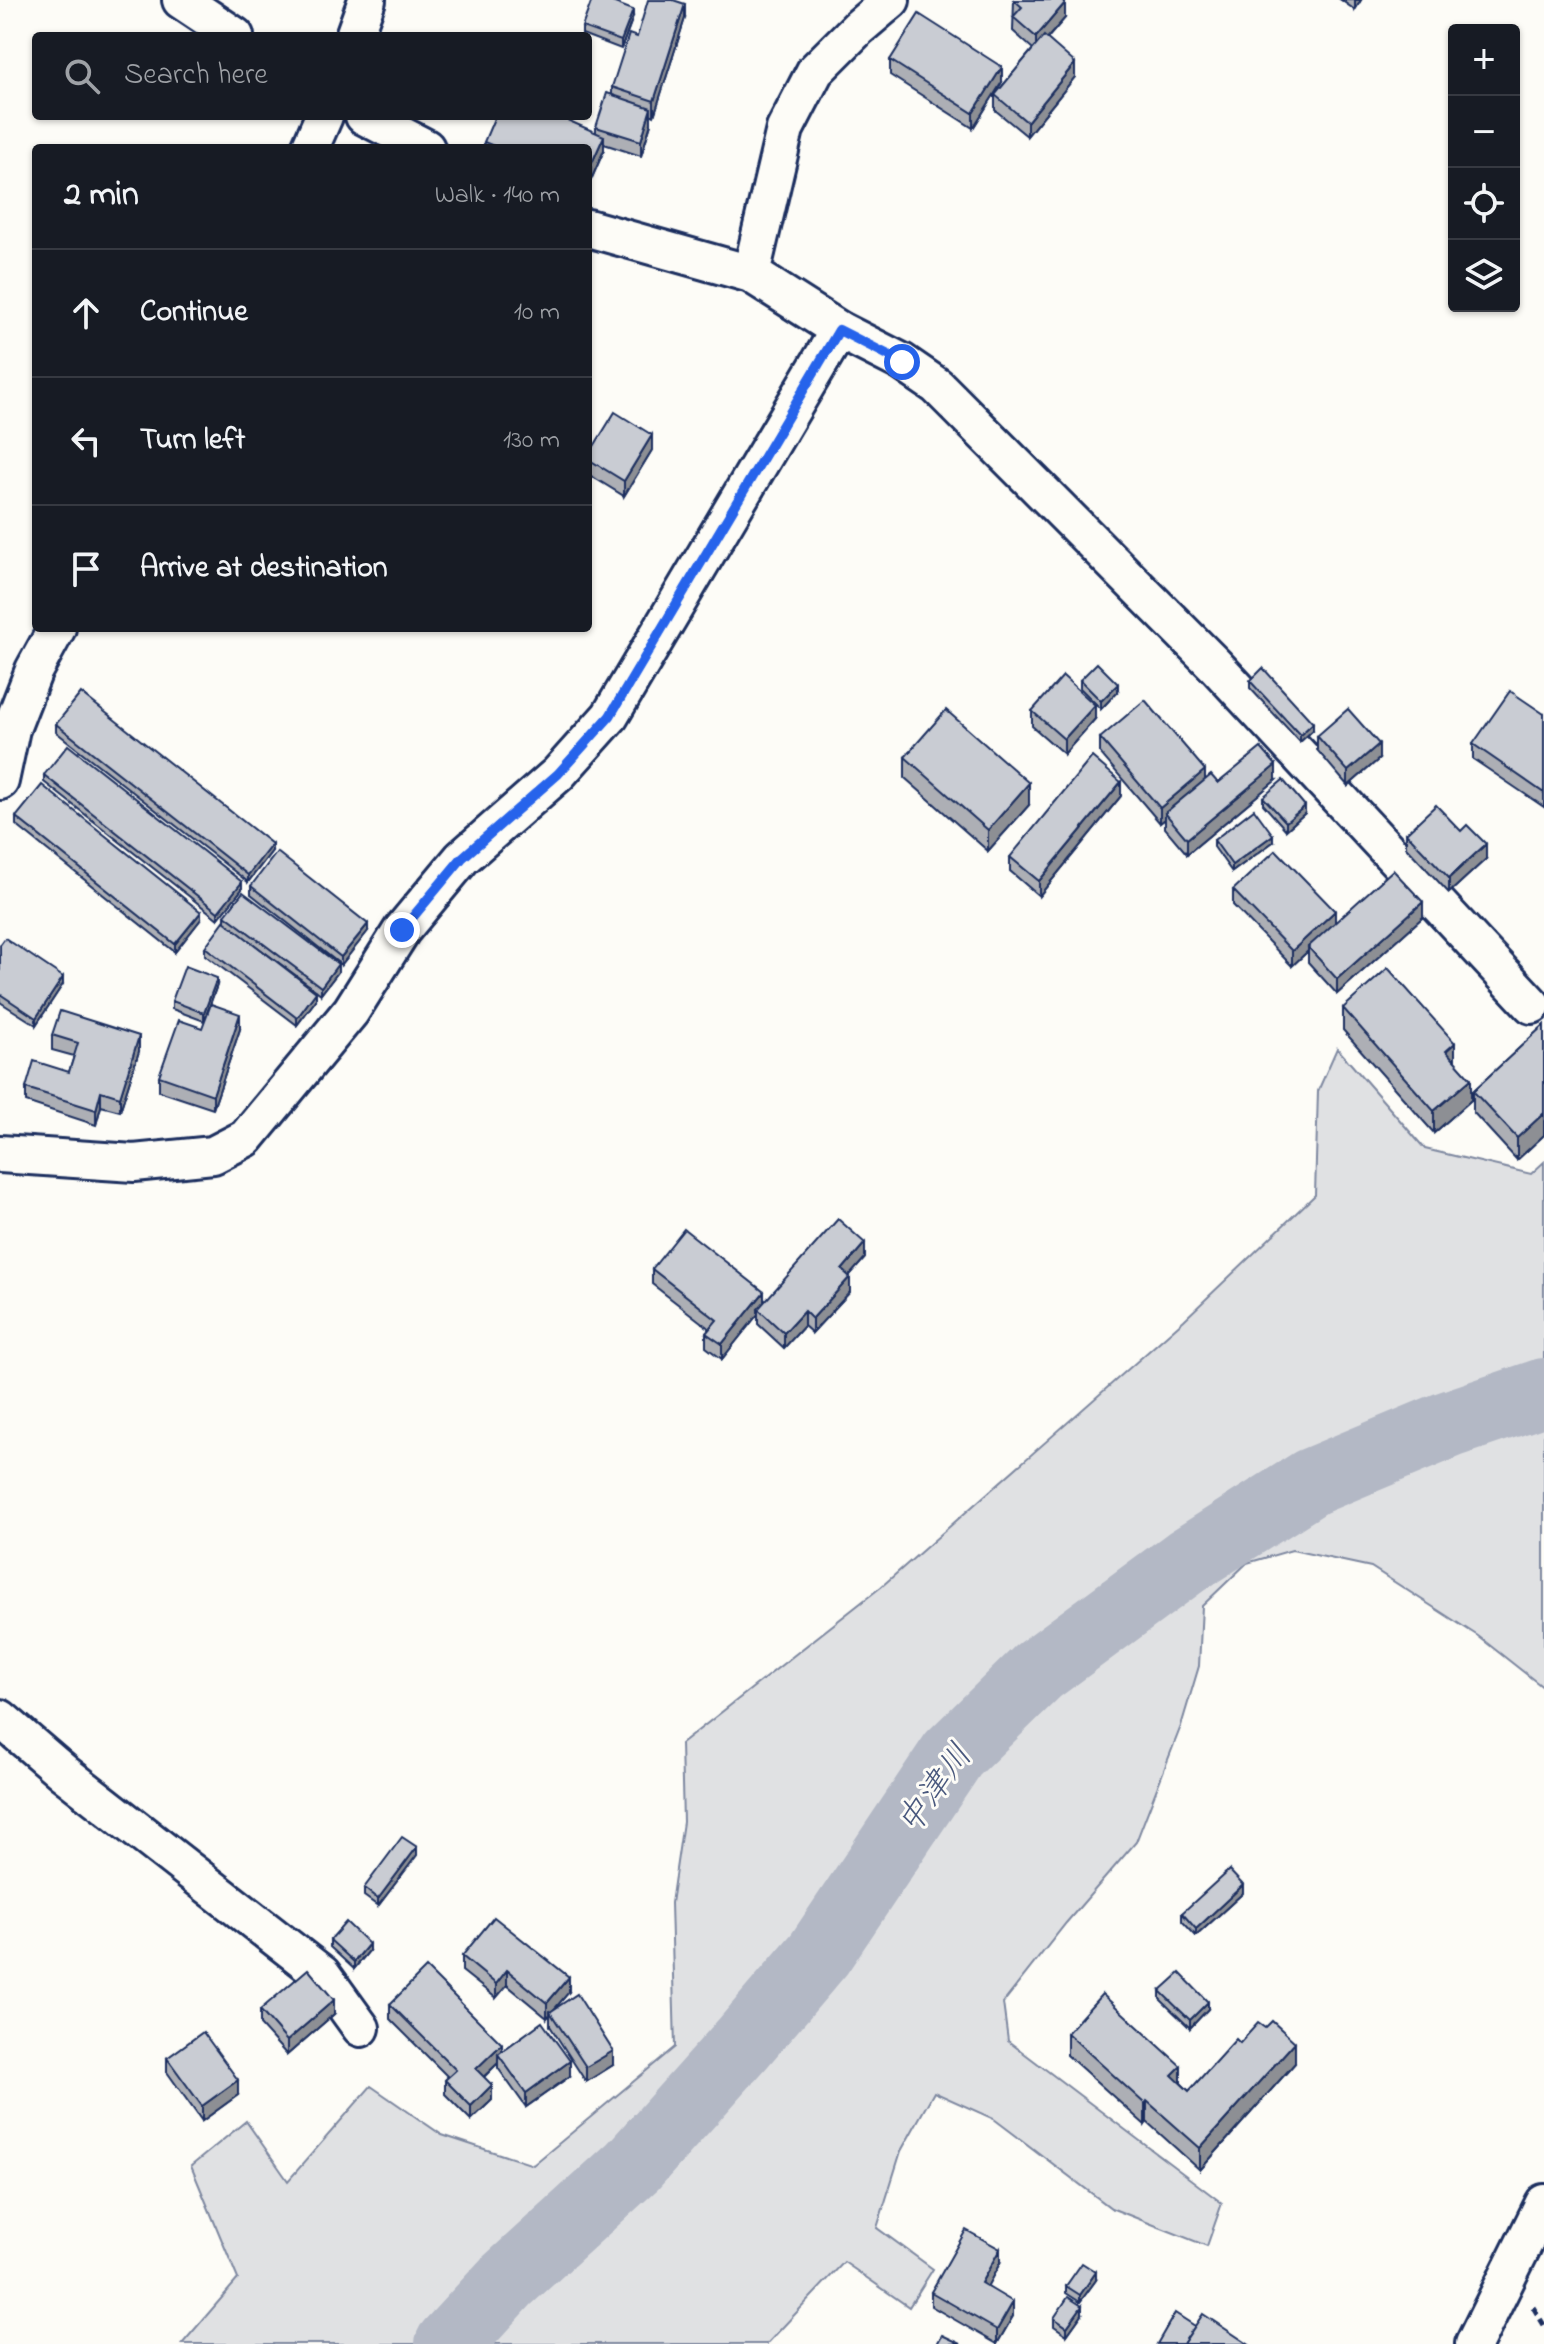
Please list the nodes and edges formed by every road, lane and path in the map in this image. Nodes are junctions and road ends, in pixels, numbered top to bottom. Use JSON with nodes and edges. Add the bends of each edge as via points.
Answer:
{"nodes":[{"id":1,"x":181,"y":0,"type":"edge"},
{"id":2,"x":367,"y":0,"type":"edge"},
{"id":3,"x":891,"y":0,"type":"edge"},
{"id":4,"x":229,"y":32,"type":"edge"},
{"id":5,"x":355,"y":32,"type":"edge"},
{"id":6,"x":322,"y":120,"type":"edge"},
{"id":7,"x":372,"y":120,"type":"edge"},
{"id":8,"x":312,"y":144,"type":"edge"},
{"id":9,"x":418,"y":144,"type":"edge"},
{"id":10,"x":592,"y":229,"type":"edge"},
{"id":11,"x":751,"y":274,"type":"junction"},
{"id":12,"x":839,"y":330,"type":"junction"},
{"id":13,"x":55,"y":632,"type":"edge"},
{"id":14,"x":0,"y":781,"type":"edge"},
{"id":15,"x":1532,"y":1005,"type":"dead end"},
{"id":16,"x":0,"y":1154,"type":"edge"},
{"id":17,"x":0,"y":1718,"type":"edge"},
{"id":18,"x":361,"y":2028,"type":"dead end"},
{"id":19,"x":1544,"y":2203,"type":"edge"},
{"id":20,"x":1474,"y":2344,"type":"edge"}],
"edges":[{"from":1,"to":4,"type":"street"},
{"from":2,"to":5,"type":"street"},
{"from":3,"to":11,"type":"street","via":[[815,71],[785,129]]},
{"from":6,"to":8,"type":"street"},
{"from":7,"to":9,"type":"street"},
{"from":10,"to":11,"type":"street"},
{"from":11,"to":12,"type":"street"},
{"from":12,"to":15,"type":"street","via":[[902,362],[970,418],[1215,665]]},
{"from":12,"to":16,"type":"street","via":[[610,716],[558,774],[462,858],[402,930],[351,1011],[246,1138],[213,1155],[134,1163]]},
{"from":13,"to":14,"type":"street","via":[[11,729]]},
{"from":17,"to":18,"type":"street","via":[[322,1974]]},
{"from":19,"to":20,"type":"street"}]}
